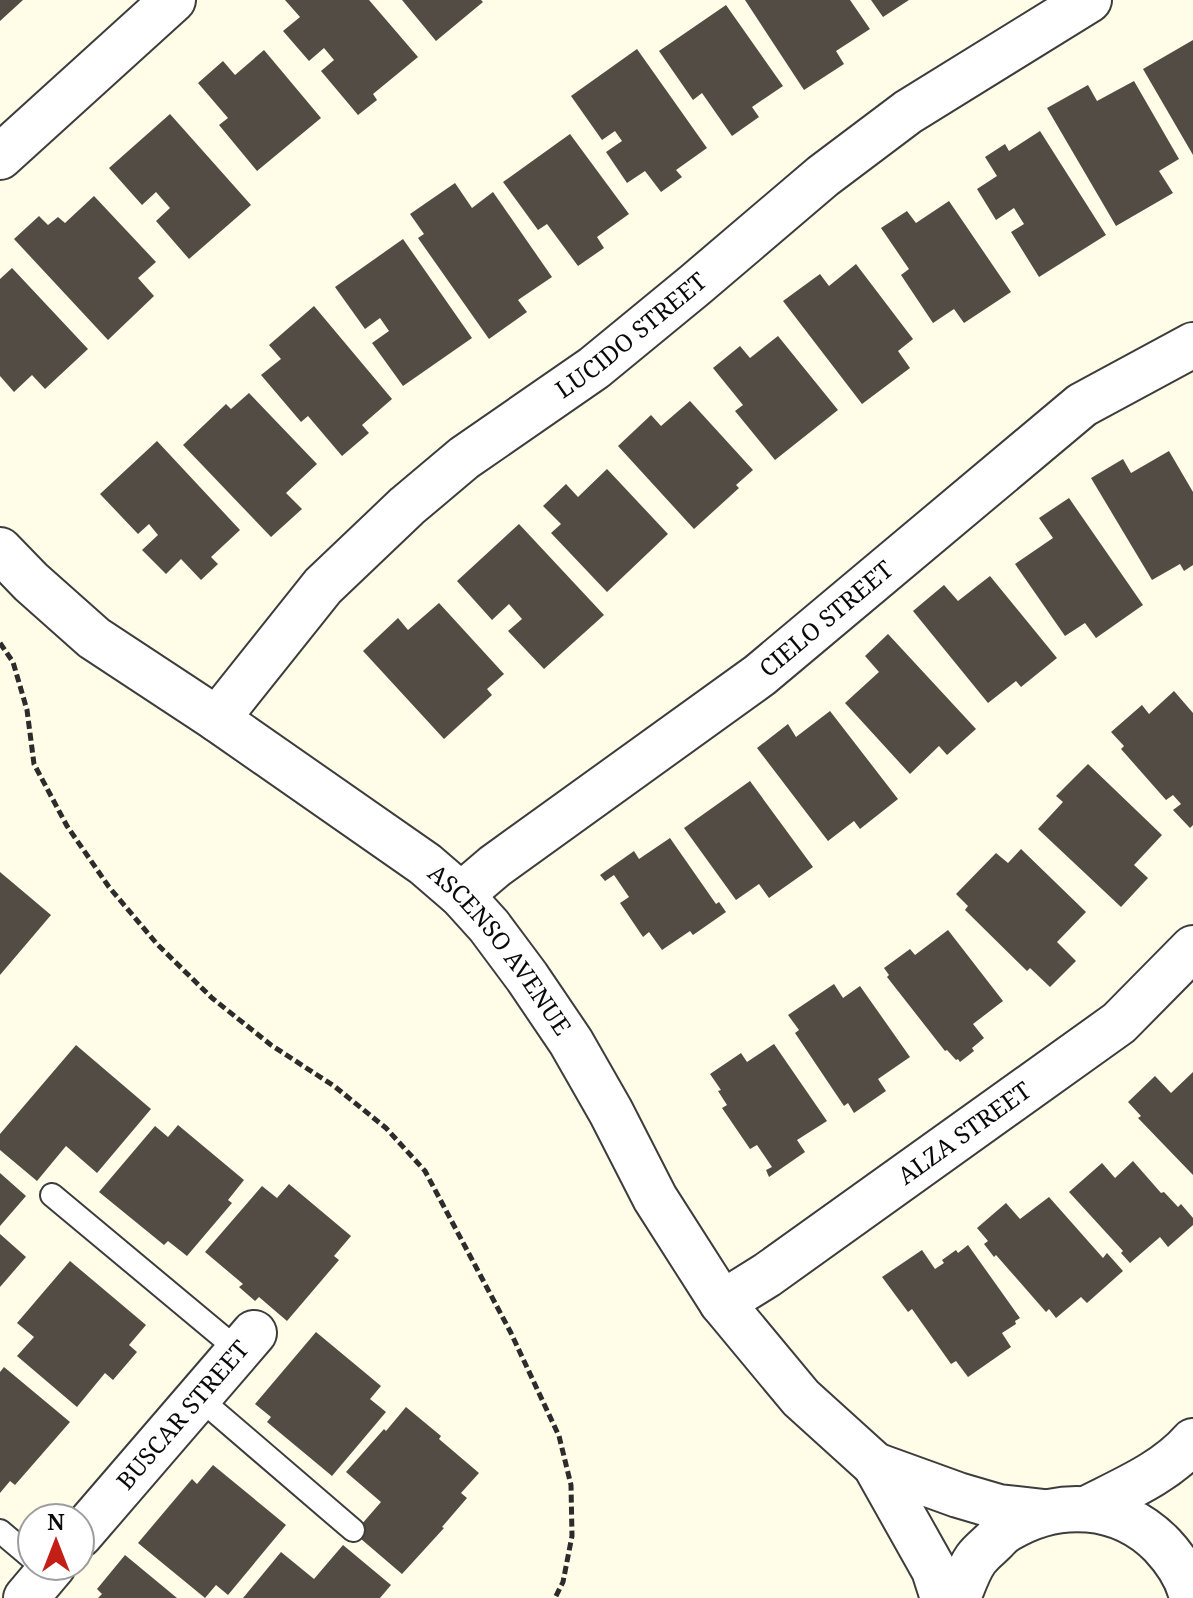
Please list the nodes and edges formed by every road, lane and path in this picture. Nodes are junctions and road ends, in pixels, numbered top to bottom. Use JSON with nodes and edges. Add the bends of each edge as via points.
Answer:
{"nodes":[{"id":1,"x":173,"y":0,"type":"edge"},
{"id":2,"x":1089,"y":0,"type":"edge"},
{"id":3,"x":0,"y":157,"type":"edge"},
{"id":4,"x":1193,"y":345,"type":"edge"},
{"id":5,"x":0,"y":550,"type":"edge"},
{"id":6,"x":0,"y":643,"type":"edge"},
{"id":7,"x":217,"y":719,"type":"junction"},
{"id":8,"x":461,"y":895,"type":"junction"},
{"id":9,"x":1193,"y":948,"type":"edge"},
{"id":10,"x":52,"y":1195,"type":"dead end"},
{"id":11,"x":722,"y":1303,"type":"junction"},
{"id":12,"x":246,"y":1341,"type":"joint"},
{"id":13,"x":198,"y":1397,"type":"junction"},
{"id":14,"x":1193,"y":1441,"type":"edge"},
{"id":15,"x":875,"y":1465,"type":"junction"},
{"id":16,"x":1065,"y":1510,"type":"junction"},
{"id":17,"x":96,"y":1516,"type":"edge"},
{"id":18,"x":353,"y":1530,"type":"dead end"},
{"id":19,"x":0,"y":1531,"type":"edge"},
{"id":20,"x":16,"y":1547,"type":"edge"},
{"id":21,"x":1192,"y":1589,"type":"edge"},
{"id":22,"x":555,"y":1598,"type":"edge"},
{"id":23,"x":943,"y":1598,"type":"edge"},
{"id":24,"x":958,"y":1598,"type":"edge"}],
"edges":[{"from":1,"to":3,"type":"street"},
{"from":2,"to":7,"type":"street","name":"LUCIDO STREET","via":[[908,112],[823,176],[594,368],[464,458],[323,586]]},
{"from":4,"to":8,"type":"street","name":"CIELO STREET","via":[[1082,405],[760,675]]},
{"from":5,"to":7,"type":"street","name":"ASCENSO AVENUE","via":[[94,638]]},
{"from":6,"to":22,"type":"path","via":[[13,662],[34,764],[67,826],[109,887],[212,998],[386,1128],[425,1171],[559,1436],[571,1485],[572,1536]]},
{"from":7,"to":8,"type":"street","name":"ASCENSO AVENUE","via":[[425,864]]},
{"from":8,"to":11,"type":"street","name":"ASCENSO AVENUE","via":[[571,1042],[655,1198]]},
{"from":9,"to":11,"type":"street","name":"ALZA STREET","via":[[1119,1023]]},
{"from":10,"to":12,"type":"lane"},
{"from":11,"to":15,"type":"street","name":"ASCENSO AVENUE","via":[[801,1398]]},
{"from":12,"to":13,"type":"street","name":"BUSCAR STREET"},
{"from":13,"to":17,"type":"street","name":"BUSCAR STREET"},
{"from":13,"to":18,"type":"lane"},
{"from":14,"to":16,"type":"street","via":[[1154,1473]]},
{"from":15,"to":16,"type":"street","name":"ASCENSO AVENUE","via":[[999,1507]]},
{"from":15,"to":23,"type":"street","name":"ASCENSO AVENUE","via":[[934,1570]]},
{"from":16,"to":21,"type":"street","name":"ASCENSO AVENUE","via":[[1119,1516],[1150,1533],[1174,1558]]},
{"from":16,"to":24,"type":"street","via":[[1005,1530],[975,1560]]},
{"from":19,"to":20,"type":"lane"}]}
